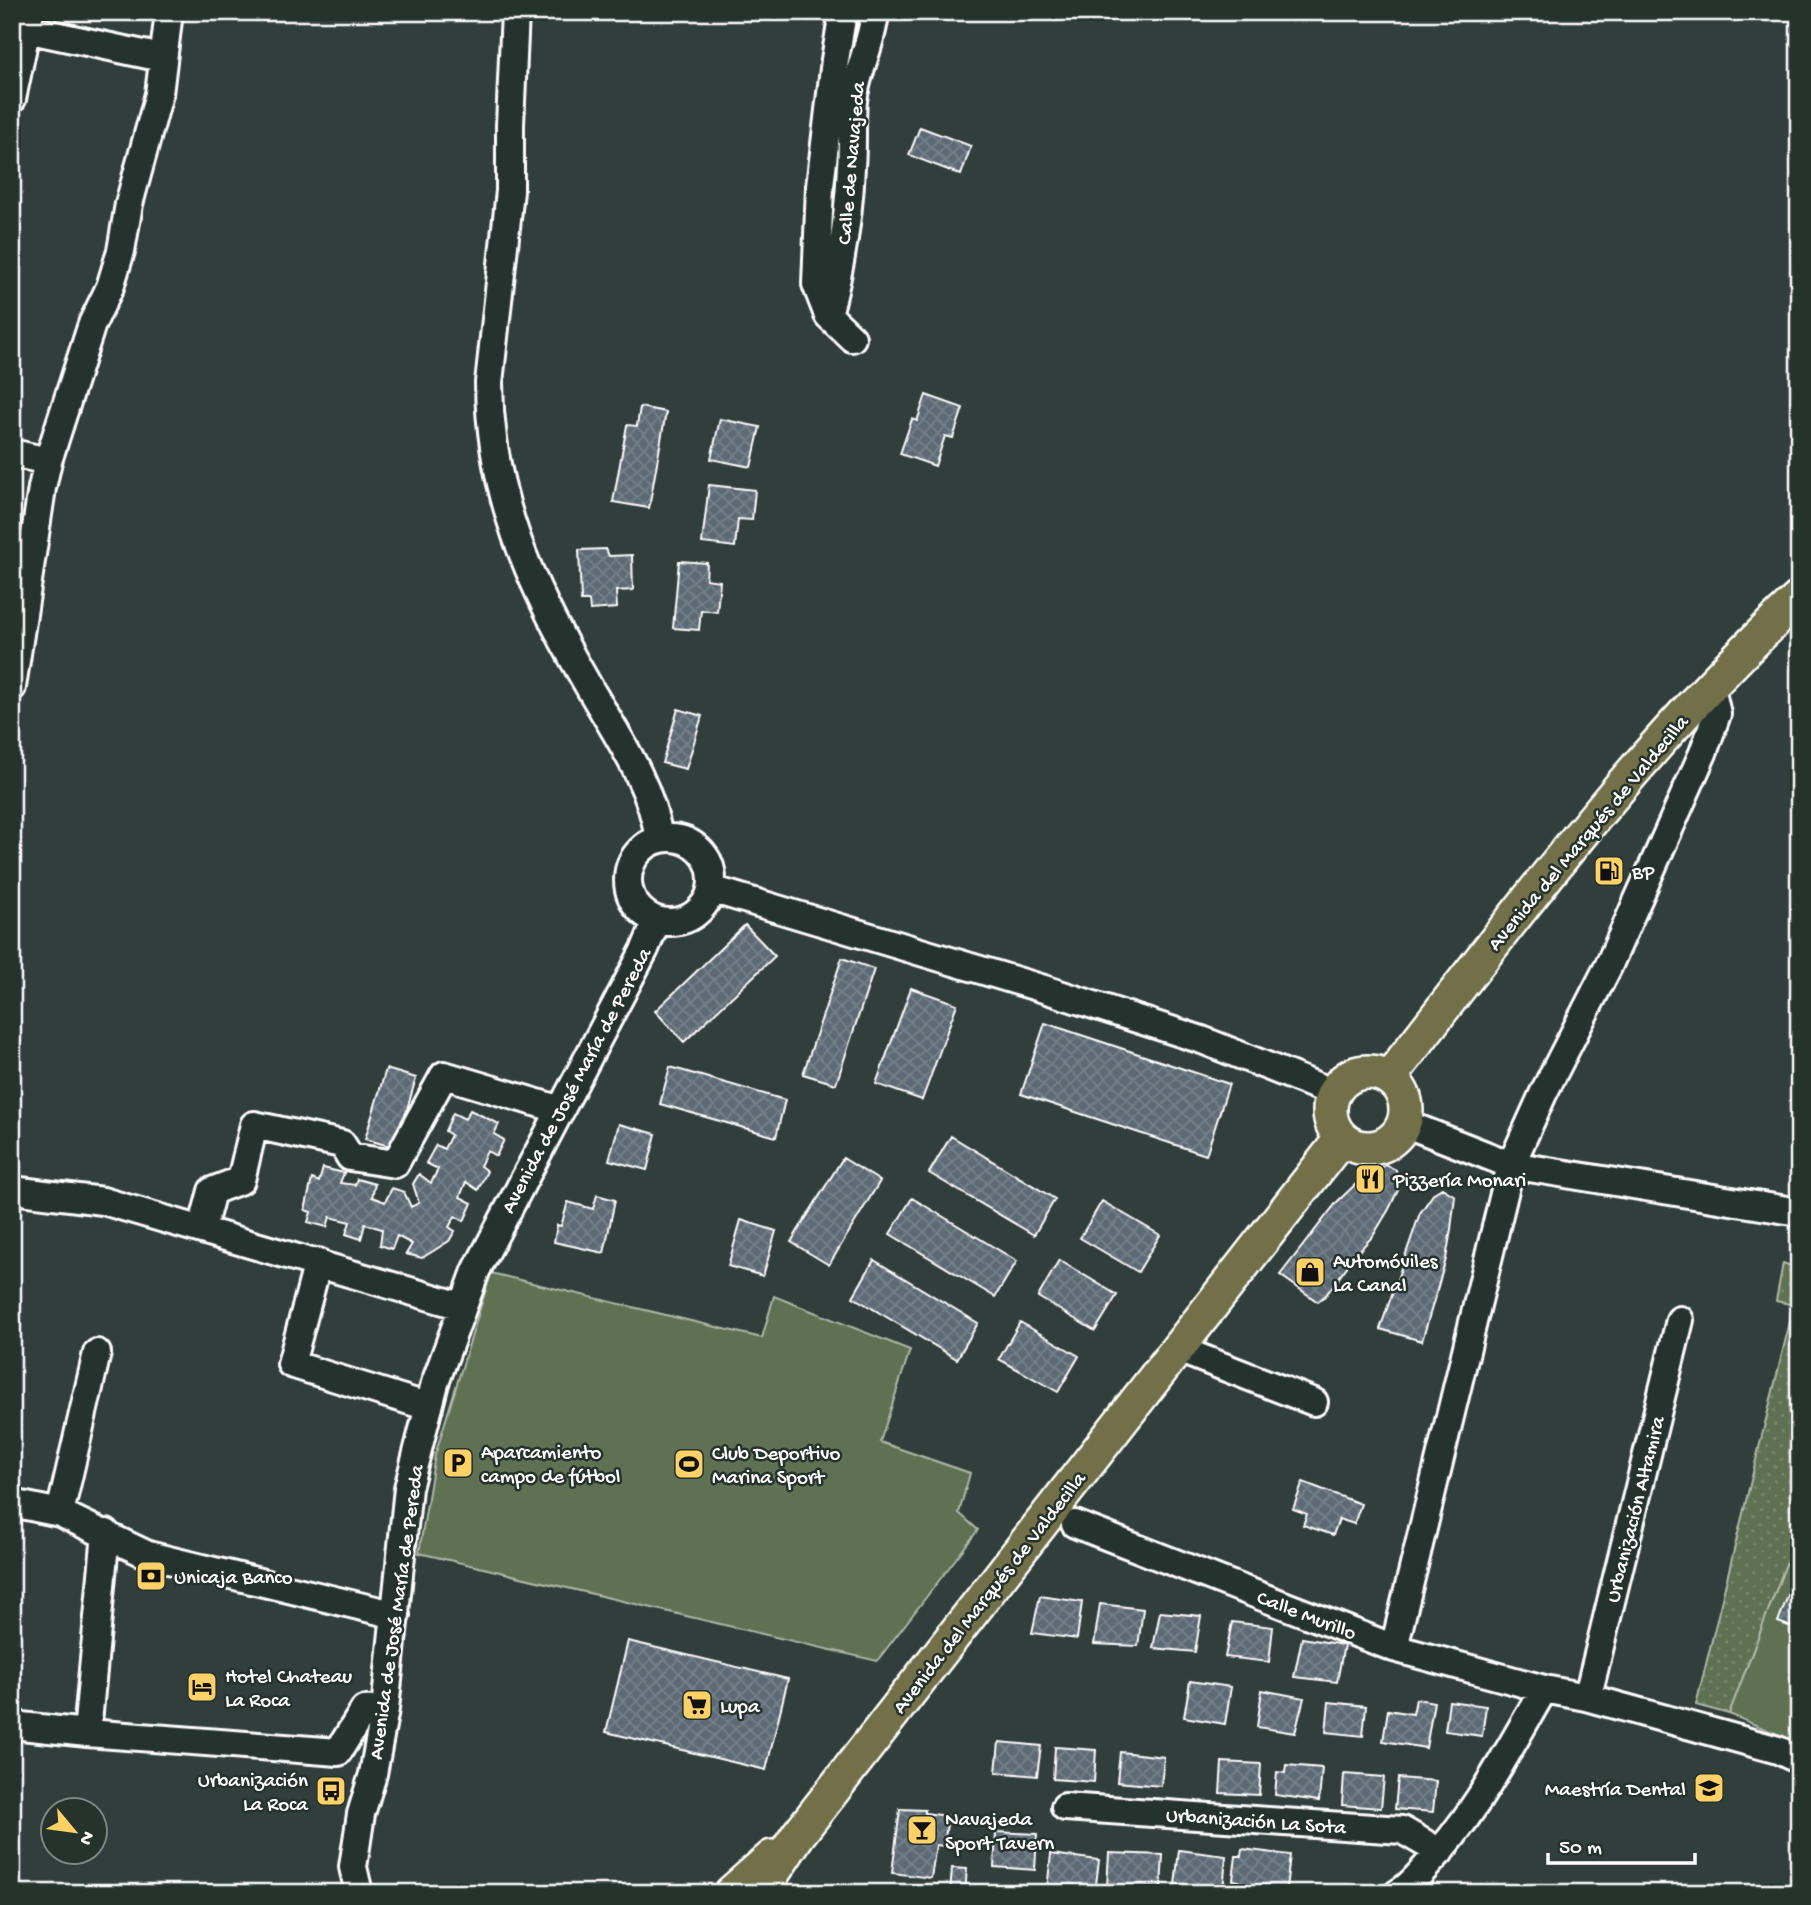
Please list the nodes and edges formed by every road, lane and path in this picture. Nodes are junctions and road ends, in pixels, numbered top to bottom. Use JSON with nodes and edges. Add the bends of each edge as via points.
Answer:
{"nodes":[{"id":1,"x":169,"y":12,"type":"edge"},
{"id":2,"x":515,"y":12,"type":"edge"},
{"id":3,"x":844,"y":12,"type":"edge"},
{"id":4,"x":875,"y":12,"type":"edge"},
{"id":5,"x":23,"y":23,"type":"edge"},
{"id":6,"x":162,"y":58,"type":"junction"},
{"id":7,"x":12,"y":99,"type":"edge"},
{"id":8,"x":828,"y":315,"type":"junction"},
{"id":9,"x":852,"y":338,"type":"dead end"},
{"id":10,"x":12,"y":453,"type":"edge"},
{"id":11,"x":48,"y":461,"type":"junction"},
{"id":12,"x":1799,"y":598,"type":"edge"},
{"id":13,"x":12,"y":687,"type":"edge"},
{"id":14,"x":1710,"y":688,"type":"junction"},
{"id":15,"x":659,"y":839,"type":"junction"},
{"id":16,"x":711,"y":889,"type":"junction"},
{"id":17,"x":657,"y":920,"type":"junction"},
{"id":18,"x":1389,"y":1078,"type":"junction"},
{"id":19,"x":1334,"y":1093,"type":"junction"},
{"id":20,"x":561,"y":1110,"type":"junction"},
{"id":21,"x":1404,"y":1124,"type":"junction"},
{"id":22,"x":1342,"y":1138,"type":"junction"},
{"id":23,"x":1511,"y":1165,"type":"junction"},
{"id":24,"x":12,"y":1190,"type":"edge"},
{"id":25,"x":1799,"y":1212,"type":"edge"},
{"id":26,"x":202,"y":1229,"type":"junction"},
{"id":27,"x":317,"y":1262,"type":"junction"},
{"id":28,"x":461,"y":1306,"type":"junction"},
{"id":29,"x":1680,"y":1320,"type":"dead end"},
{"id":30,"x":1178,"y":1349,"type":"junction"},
{"id":31,"x":97,"y":1353,"type":"dead end"},
{"id":32,"x":1314,"y":1402,"type":"dead end"},
{"id":33,"x":429,"y":1407,"type":"junction"},
{"id":34,"x":12,"y":1503,"type":"edge"},
{"id":35,"x":60,"y":1513,"type":"junction"},
{"id":36,"x":1075,"y":1524,"type":"dead end"},
{"id":37,"x":106,"y":1533,"type":"junction"},
{"id":38,"x":396,"y":1615,"type":"junction"},
{"id":39,"x":1394,"y":1648,"type":"junction"},
{"id":40,"x":1545,"y":1689,"type":"junction"},
{"id":41,"x":1586,"y":1697,"type":"junction"},
{"id":42,"x":385,"y":1709,"type":"junction"},
{"id":43,"x":12,"y":1725,"type":"edge"},
{"id":44,"x":87,"y":1733,"type":"junction"},
{"id":45,"x":1799,"y":1760,"type":"edge"},
{"id":46,"x":1065,"y":1807,"type":"dead end"},
{"id":47,"x":798,"y":1835,"type":"junction"},
{"id":48,"x":1440,"y":1852,"type":"junction"},
{"id":49,"x":356,"y":1880,"type":"edge"},
{"id":50,"x":1402,"y":1891,"type":"edge"},
{"id":51,"x":340,"y":1893,"type":"edge"},
{"id":52,"x":732,"y":1893,"type":"edge"},
{"id":53,"x":760,"y":1893,"type":"edge"}],
"edges":[{"from":1,"to":6,"type":"street"},
{"from":2,"to":15,"type":"street","via":[[510,191],[489,383],[495,464],[525,561],[578,668],[640,777]]},
{"from":3,"to":8,"type":"street","via":[[826,130],[817,241],[816,284]]},
{"from":4,"to":8,"type":"street","name":"Calle de Navajeda","via":[[853,102],[848,212],[840,272]]},
{"from":5,"to":6,"type":"street"},
{"from":5,"to":7,"type":"street"},
{"from":6,"to":11,"type":"street","via":[[159,94],[121,251]]},
{"from":8,"to":9,"type":"street"},
{"from":10,"to":11,"type":"street"},
{"from":11,"to":13,"type":"street"},
{"from":12,"to":14,"type":"main road","name":"Avenida del Marqués de Valdecilla"},
{"from":14,"to":18,"type":"main road","name":"Avenida del Marqués de Valdecilla","via":[[1559,860]]},
{"from":14,"to":23,"type":"street","via":[[1717,714],[1703,753],[1608,967]]},
{"from":15,"to":16,"type":"street","via":[[673,837],[699,849],[708,860]]},
{"from":15,"to":17,"type":"street","via":[[637,853],[627,878],[635,904]]},
{"from":16,"to":17,"type":"street","via":[[696,913],[684,920]]},
{"from":16,"to":19,"type":"street","via":[[1202,1040]]},
{"from":17,"to":20,"type":"street","name":"Avenida de José María de Pereda"},
{"from":18,"to":19,"type":"main road","via":[[1364,1072],[1341,1083]]},
{"from":18,"to":21,"type":"main road","via":[[1404,1098]]},
{"from":19,"to":22,"type":"main road","via":[[1331,1117]]},
{"from":20,"to":26,"type":"street","via":[[444,1075],[395,1164],[350,1157],[342,1144],[254,1125],[241,1180],[212,1191]]},
{"from":20,"to":28,"type":"street","name":"Avenida de José María de Pereda"},
{"from":21,"to":22,"type":"main road","via":[[1388,1143],[1377,1147],[1353,1145]]},
{"from":21,"to":23,"type":"street"},
{"from":22,"to":30,"type":"main road","name":"Avenida del Marqués de Valdecilla"},
{"from":23,"to":25,"type":"street"},
{"from":23,"to":39,"type":"street"},
{"from":24,"to":26,"type":"street","via":[[103,1201]]},
{"from":26,"to":27,"type":"street"},
{"from":27,"to":28,"type":"street"},
{"from":27,"to":33,"type":"street","via":[[291,1364]]},
{"from":28,"to":33,"type":"street","name":"Avenida de José María de Pereda"},
{"from":29,"to":41,"type":"street","name":"Urbanización Altamira"},
{"from":30,"to":32,"type":"street"},
{"from":30,"to":47,"type":"main road","name":"Avenida del Marqués de Valdecilla"},
{"from":31,"to":35,"type":"street"},
{"from":33,"to":38,"type":"street","name":"Avenida de José María de Pereda","via":[[408,1488]]},
{"from":34,"to":35,"type":"street"},
{"from":35,"to":37,"type":"street"},
{"from":36,"to":39,"type":"street","name":"Calle Murillo"},
{"from":37,"to":38,"type":"street","via":[[148,1555]]},
{"from":37,"to":44,"type":"street"},
{"from":38,"to":42,"type":"street","name":"Avenida de José María de Pereda"},
{"from":39,"to":40,"type":"street","name":"Calle Murillo"},
{"from":40,"to":41,"type":"street","name":"Calle Murillo"},
{"from":40,"to":48,"type":"street","via":[[1478,1800]]},
{"from":41,"to":45,"type":"street","name":"Calle Murillo","via":[[1778,1750]]},
{"from":42,"to":44,"type":"street","via":[[364,1710],[338,1752]]},
{"from":42,"to":49,"type":"street","name":"Avenida de José María de Pereda","via":[[361,1814]]},
{"from":43,"to":44,"type":"street"},
{"from":46,"to":48,"type":"street","name":"Urbanización La Sota","via":[[1402,1830]]},
{"from":47,"to":52,"type":"main road","name":"Avenida del Marqués de Valdecilla"},
{"from":47,"to":53,"type":"main road","name":"Avenida del Marqués de Valdecilla"},
{"from":48,"to":50,"type":"street"},
{"from":49,"to":51,"type":"street","name":"Avenida de José María de Pereda"}]}
